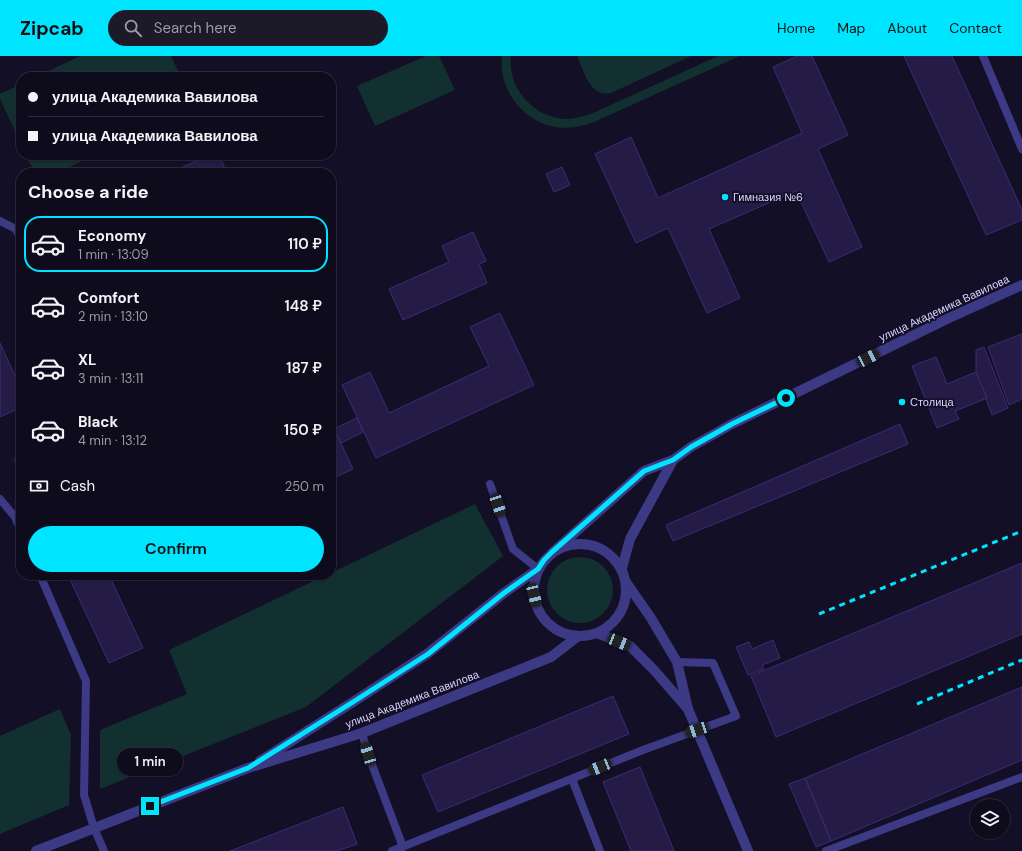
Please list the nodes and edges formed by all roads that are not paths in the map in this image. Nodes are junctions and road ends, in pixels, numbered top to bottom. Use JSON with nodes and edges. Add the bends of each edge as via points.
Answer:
{"nodes":[{"id":1,"x":983,"y":56,"type":"edge"},
{"id":2,"x":1022,"y":149,"type":"edge"},
{"id":3,"x":0,"y":221,"type":"edge"},
{"id":4,"x":16,"y":229,"type":"edge"},
{"id":5,"x":1022,"y":285,"type":"edge"},
{"id":6,"x":673,"y":460,"type":"junction"},
{"id":7,"x":490,"y":484,"type":"dead end"},
{"id":8,"x":0,"y":499,"type":"edge"},
{"id":9,"x":16,"y":519,"type":"edge"},
{"id":10,"x":552,"y":552,"type":"junction"},
{"id":11,"x":622,"y":568,"type":"junction"},
{"id":12,"x":538,"y":569,"type":"junction"},
{"id":13,"x":42,"y":580,"type":"edge"},
{"id":14,"x":626,"y":582,"type":"junction"},
{"id":15,"x":597,"y":633,"type":"junction"},
{"id":16,"x":577,"y":637,"type":"junction"},
{"id":17,"x":677,"y":662,"type":"junction"},
{"id":18,"x":688,"y":709,"type":"junction"},
{"id":19,"x":697,"y":730,"type":"junction"},
{"id":20,"x":362,"y":733,"type":"junction"},
{"id":21,"x":248,"y":768,"type":"junction"},
{"id":22,"x":1022,"y":777,"type":"edge"},
{"id":23,"x":572,"y":779,"type":"junction"},
{"id":24,"x":94,"y":828,"type":"junction"},
{"id":25,"x":403,"y":847,"type":"junction"},
{"id":26,"x":36,"y":851,"type":"edge"},
{"id":27,"x":104,"y":851,"type":"edge"},
{"id":28,"x":392,"y":851,"type":"edge"},
{"id":29,"x":600,"y":851,"type":"edge"},
{"id":30,"x":748,"y":851,"type":"edge"},
{"id":31,"x":826,"y":851,"type":"edge"}],
"edges":[{"from":1,"to":2,"type":"lane"},
{"from":3,"to":4,"type":"lane"},
{"from":5,"to":6,"type":"street","name":"улица Академика Вавилова","via":[[732,424]]},
{"from":6,"to":10,"type":"street","name":"улица Академика Вавилова","via":[[644,471]]},
{"from":6,"to":11,"type":"street","via":[[630,539]]},
{"from":7,"to":12,"type":"lane","via":[[513,549]]},
{"from":8,"to":9,"type":"lane"},
{"from":10,"to":11,"type":"street","via":[[567,545],[583,543],[598,547],[612,556]]},
{"from":10,"to":12,"type":"street"},
{"from":11,"to":14,"type":"street"},
{"from":12,"to":16,"type":"street","via":[[534,595],[543,619],[564,634]]},
{"from":12,"to":21,"type":"street","name":"улица Академика Вавилова","via":[[428,654]]},
{"from":13,"to":24,"type":"lane","via":[[86,681],[84,795]]},
{"from":14,"to":15,"type":"street","via":[[626,598],[621,613],[611,625]]},
{"from":14,"to":17,"type":"street"},
{"from":15,"to":16,"type":"street"},
{"from":15,"to":18,"type":"street","via":[[630,646]]},
{"from":16,"to":20,"type":"street","name":"улица Академика Вавилова","via":[[551,657]]},
{"from":17,"to":18,"type":"street"},
{"from":17,"to":19,"type":"lane","via":[[713,663],[736,716]]},
{"from":18,"to":19,"type":"street"},
{"from":19,"to":23,"type":"lane"},
{"from":19,"to":30,"type":"street"},
{"from":20,"to":21,"type":"street","name":"улица Академика Вавилова"},
{"from":20,"to":25,"type":"lane"},
{"from":21,"to":24,"type":"street","name":"улица Академика Вавилова"},
{"from":22,"to":31,"type":"lane"},
{"from":23,"to":25,"type":"lane"},
{"from":23,"to":29,"type":"lane"},
{"from":24,"to":26,"type":"street","name":"улица Академика Вавилова"},
{"from":24,"to":27,"type":"lane"},
{"from":25,"to":28,"type":"lane"}]}
